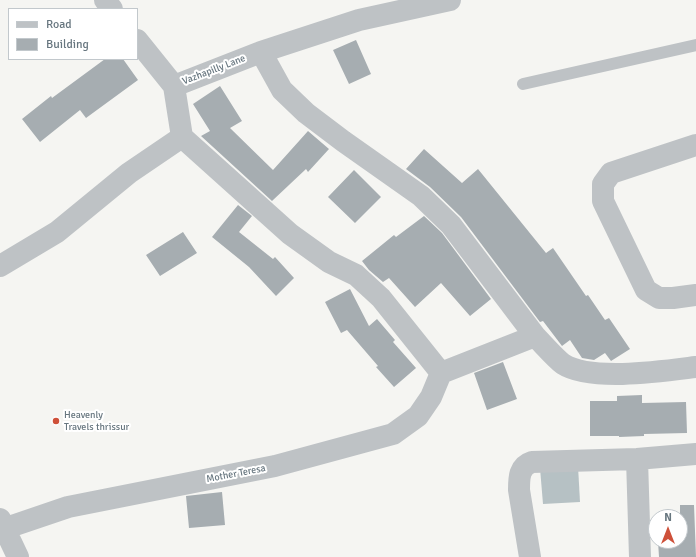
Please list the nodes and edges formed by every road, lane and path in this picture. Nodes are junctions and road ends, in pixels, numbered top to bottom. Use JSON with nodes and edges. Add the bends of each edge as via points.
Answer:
{"nodes":[{"id":1,"x":105,"y":0,"type":"edge"},
{"id":2,"x":450,"y":0,"type":"edge"},
{"id":3,"x":111,"y":8,"type":"edge"},
{"id":4,"x":138,"y":41,"type":"edge"},
{"id":5,"x":696,"y":46,"type":"edge"},
{"id":6,"x":261,"y":52,"type":"junction"},
{"id":7,"x":523,"y":84,"type":"dead end"},
{"id":8,"x":174,"y":86,"type":"junction"},
{"id":9,"x":182,"y":137,"type":"junction"},
{"id":10,"x":696,"y":145,"type":"edge"},
{"id":11,"x":0,"y":266,"type":"edge"},
{"id":12,"x":696,"y":295,"type":"edge"},
{"id":13,"x":535,"y":336,"type":"junction"},
{"id":14,"x":696,"y":367,"type":"edge"},
{"id":15,"x":441,"y":372,"type":"junction"},
{"id":16,"x":696,"y":454,"type":"edge"},
{"id":17,"x":637,"y":459,"type":"junction"},
{"id":18,"x":1,"y":526,"type":"edge"},
{"id":19,"x":18,"y":557,"type":"edge"},
{"id":20,"x":530,"y":557,"type":"edge"},
{"id":21,"x":640,"y":557,"type":"edge"}],
"edges":[{"from":1,"to":3,"type":"street"},
{"from":2,"to":6,"type":"street","name":"Vazhapilly Lane","via":[[359,20]]},
{"from":4,"to":8,"type":"street"},
{"from":5,"to":7,"type":"lane"},
{"from":6,"to":8,"type":"street","name":"Vazhapilly Lane"},
{"from":6,"to":13,"type":"street","via":[[282,90],[306,113],[421,196],[451,226]]},
{"from":8,"to":9,"type":"street","name":"Vazhapilly Lane"},
{"from":9,"to":11,"type":"street","via":[[129,173],[57,232]]},
{"from":9,"to":15,"type":"street","via":[[290,234],[329,262],[356,275],[380,298]]},
{"from":10,"to":12,"type":"street","via":[[611,173],[603,184],[603,201],[646,290],[659,298]]},
{"from":13,"to":14,"type":"street","via":[[563,364],[584,372],[638,374]]},
{"from":13,"to":15,"type":"street"},
{"from":15,"to":18,"type":"street","name":"Mother Teresa","via":[[431,397],[418,416],[393,434],[275,466],[68,507]]},
{"from":16,"to":17,"type":"street"},
{"from":17,"to":20,"type":"street","via":[[528,463],[520,471],[519,480]]},
{"from":17,"to":21,"type":"street"},
{"from":18,"to":19,"type":"street"}]}
